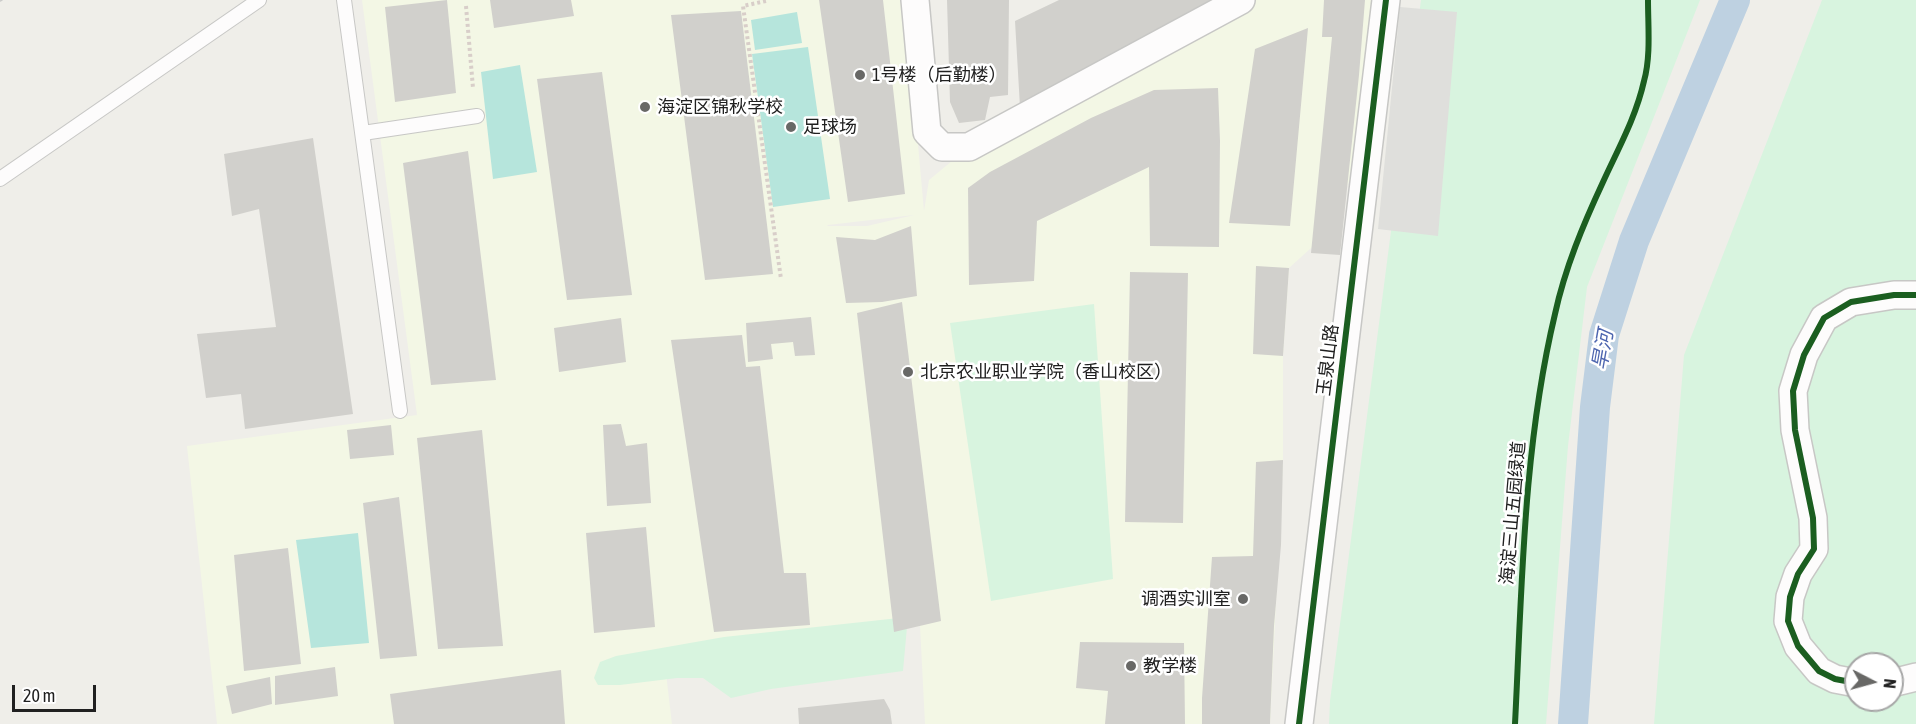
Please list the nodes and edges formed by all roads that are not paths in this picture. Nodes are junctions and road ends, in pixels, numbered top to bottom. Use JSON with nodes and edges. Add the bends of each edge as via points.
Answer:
{"nodes":[{"id":1,"x":259,"y":0,"type":"edge"},
{"id":2,"x":344,"y":0,"type":"edge"},
{"id":3,"x":915,"y":0,"type":"edge"},
{"id":4,"x":1241,"y":0,"type":"edge"},
{"id":5,"x":1386,"y":0,"type":"edge"},
{"id":6,"x":477,"y":116,"type":"dead end"},
{"id":7,"x":363,"y":133,"type":"junction"},
{"id":8,"x":0,"y":179,"type":"edge"},
{"id":9,"x":1916,"y":295,"type":"edge"},
{"id":10,"x":400,"y":411,"type":"dead end"},
{"id":11,"x":1844,"y":681,"type":"edge"},
{"id":12,"x":1299,"y":724,"type":"edge"}],
"edges":[{"from":1,"to":8,"type":"lane"},
{"from":2,"to":7,"type":"lane"},
{"from":3,"to":4,"type":"street","via":[[927,132],[942,147],[969,147]]},
{"from":5,"to":12,"type":"street","name":"玉泉山路"},
{"from":6,"to":7,"type":"lane"},
{"from":7,"to":10,"type":"lane"},
{"from":9,"to":11,"type":"street","via":[[1851,302],[1824,318],[1804,355],[1793,391],[1795,430],[1814,518],[1814,549],[1798,574],[1790,597],[1788,621],[1798,646],[1819,671]]}]}
